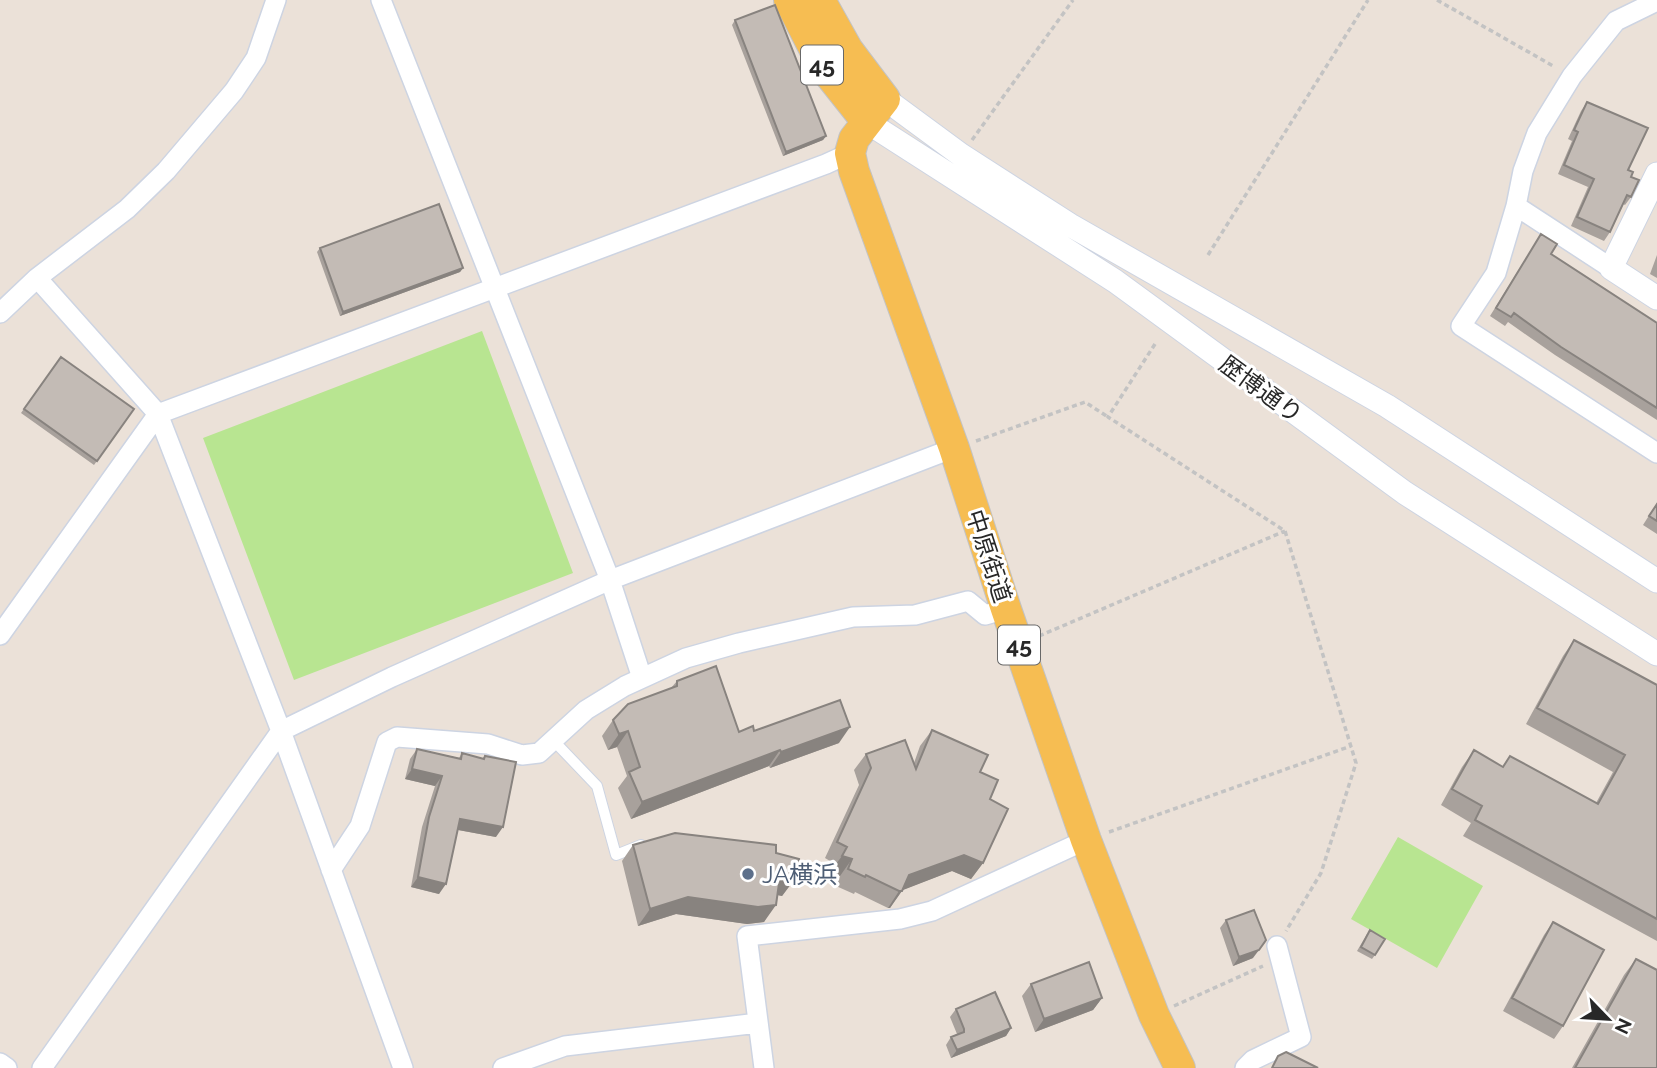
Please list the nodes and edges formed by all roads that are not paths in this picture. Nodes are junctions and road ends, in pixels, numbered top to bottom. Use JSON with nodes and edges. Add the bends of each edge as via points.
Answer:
{"nodes":[{"id":1,"x":276,"y":0,"type":"edge"},
{"id":2,"x":381,"y":0,"type":"edge"},
{"id":3,"x":789,"y":0,"type":"edge"},
{"id":4,"x":820,"y":0,"type":"edge"},
{"id":5,"x":1657,"y":1,"type":"edge"},
{"id":6,"x":876,"y":111,"type":"junction"},
{"id":7,"x":849,"y":153,"type":"junction"},
{"id":8,"x":1657,"y":174,"type":"edge"},
{"id":9,"x":1516,"y":206,"type":"junction"},
{"id":10,"x":1611,"y":268,"type":"junction"},
{"id":11,"x":37,"y":278,"type":"junction"},
{"id":12,"x":495,"y":290,"type":"junction"},
{"id":13,"x":1657,"y":298,"type":"edge"},
{"id":14,"x":0,"y":313,"type":"edge"},
{"id":15,"x":158,"y":414,"type":"junction"},
{"id":16,"x":954,"y":448,"type":"junction"},
{"id":17,"x":1657,"y":453,"type":"edge"},
{"id":18,"x":610,"y":580,"type":"junction"},
{"id":19,"x":1657,"y":580,"type":"edge"},
{"id":20,"x":1006,"y":609,"type":"junction"},
{"id":21,"x":0,"y":635,"type":"edge"},
{"id":22,"x":1657,"y":654,"type":"edge"},
{"id":23,"x":642,"y":677,"type":"junction"},
{"id":24,"x":281,"y":731,"type":"junction"},
{"id":25,"x":553,"y":740,"type":"junction"},
{"id":26,"x":1086,"y":840,"type":"junction"},
{"id":27,"x":647,"y":842,"type":"edge"},
{"id":28,"x":331,"y":870,"type":"junction"},
{"id":29,"x":1276,"y":946,"type":"road end"},
{"id":30,"x":758,"y":1023,"type":"junction"},
{"id":31,"x":0,"y":1063,"type":"edge"},
{"id":32,"x":7,"y":1068,"type":"edge"},
{"id":33,"x":42,"y":1068,"type":"edge"},
{"id":34,"x":402,"y":1068,"type":"edge"},
{"id":35,"x":503,"y":1068,"type":"edge"},
{"id":36,"x":764,"y":1068,"type":"edge"},
{"id":37,"x":1180,"y":1068,"type":"edge"},
{"id":38,"x":1245,"y":1068,"type":"edge"}],
"edges":[{"from":1,"to":11,"type":"street","via":[[256,58],[183,151],[127,209]]},
{"from":2,"to":12,"type":"street"},
{"from":3,"to":6,"type":"main road","number":"45","via":[[824,68]]},
{"from":4,"to":6,"type":"main road","number":"45"},
{"from":5,"to":9,"type":"street","via":[[1616,20],[1572,76],[1537,133]]},
{"from":6,"to":7,"type":"main road"},
{"from":6,"to":19,"type":"street","name":"歴博通り","via":[[961,155],[1070,225],[1387,406]]},
{"from":6,"to":22,"type":"street","name":"歴博通り","via":[[1405,493]]},
{"from":7,"to":12,"type":"street"},
{"from":7,"to":16,"type":"main road","name":"中原街道","number":"45"},
{"from":8,"to":10,"type":"street"},
{"from":9,"to":10,"type":"street"},
{"from":9,"to":17,"type":"street","via":[[1496,273],[1461,326]]},
{"from":10,"to":13,"type":"street"},
{"from":11,"to":14,"type":"street"},
{"from":11,"to":15,"type":"street"},
{"from":12,"to":15,"type":"street"},
{"from":12,"to":18,"type":"street"},
{"from":15,"to":21,"type":"street"},
{"from":15,"to":24,"type":"street"},
{"from":16,"to":18,"type":"street"},
{"from":16,"to":20,"type":"main road","name":"中原街道","number":"45"},
{"from":18,"to":23,"type":"street"},
{"from":18,"to":24,"type":"street"},
{"from":20,"to":23,"type":"street","via":[[985,615],[968,601],[915,615],[853,617],[712,650]]},
{"from":20,"to":26,"type":"main road","name":"中原街道","number":"45"},
{"from":23,"to":25,"type":"street","via":[[586,710]]},
{"from":24,"to":28,"type":"street"},
{"from":24,"to":33,"type":"street"},
{"from":25,"to":27,"type":"lane","via":[[597,786],[616,855]]},
{"from":25,"to":28,"type":"street","via":[[539,753],[522,755],[488,744],[397,737],[387,743],[360,826]]},
{"from":26,"to":30,"type":"street","via":[[932,911],[900,919],[747,936]]},
{"from":26,"to":37,"type":"main road","name":"中原街道","number":"45","via":[[1154,1015]]},
{"from":28,"to":34,"type":"street"},
{"from":29,"to":38,"type":"street","via":[[1301,1037]]},
{"from":30,"to":35,"type":"street","via":[[565,1046]]},
{"from":30,"to":36,"type":"street"},
{"from":31,"to":32,"type":"street"}]}
